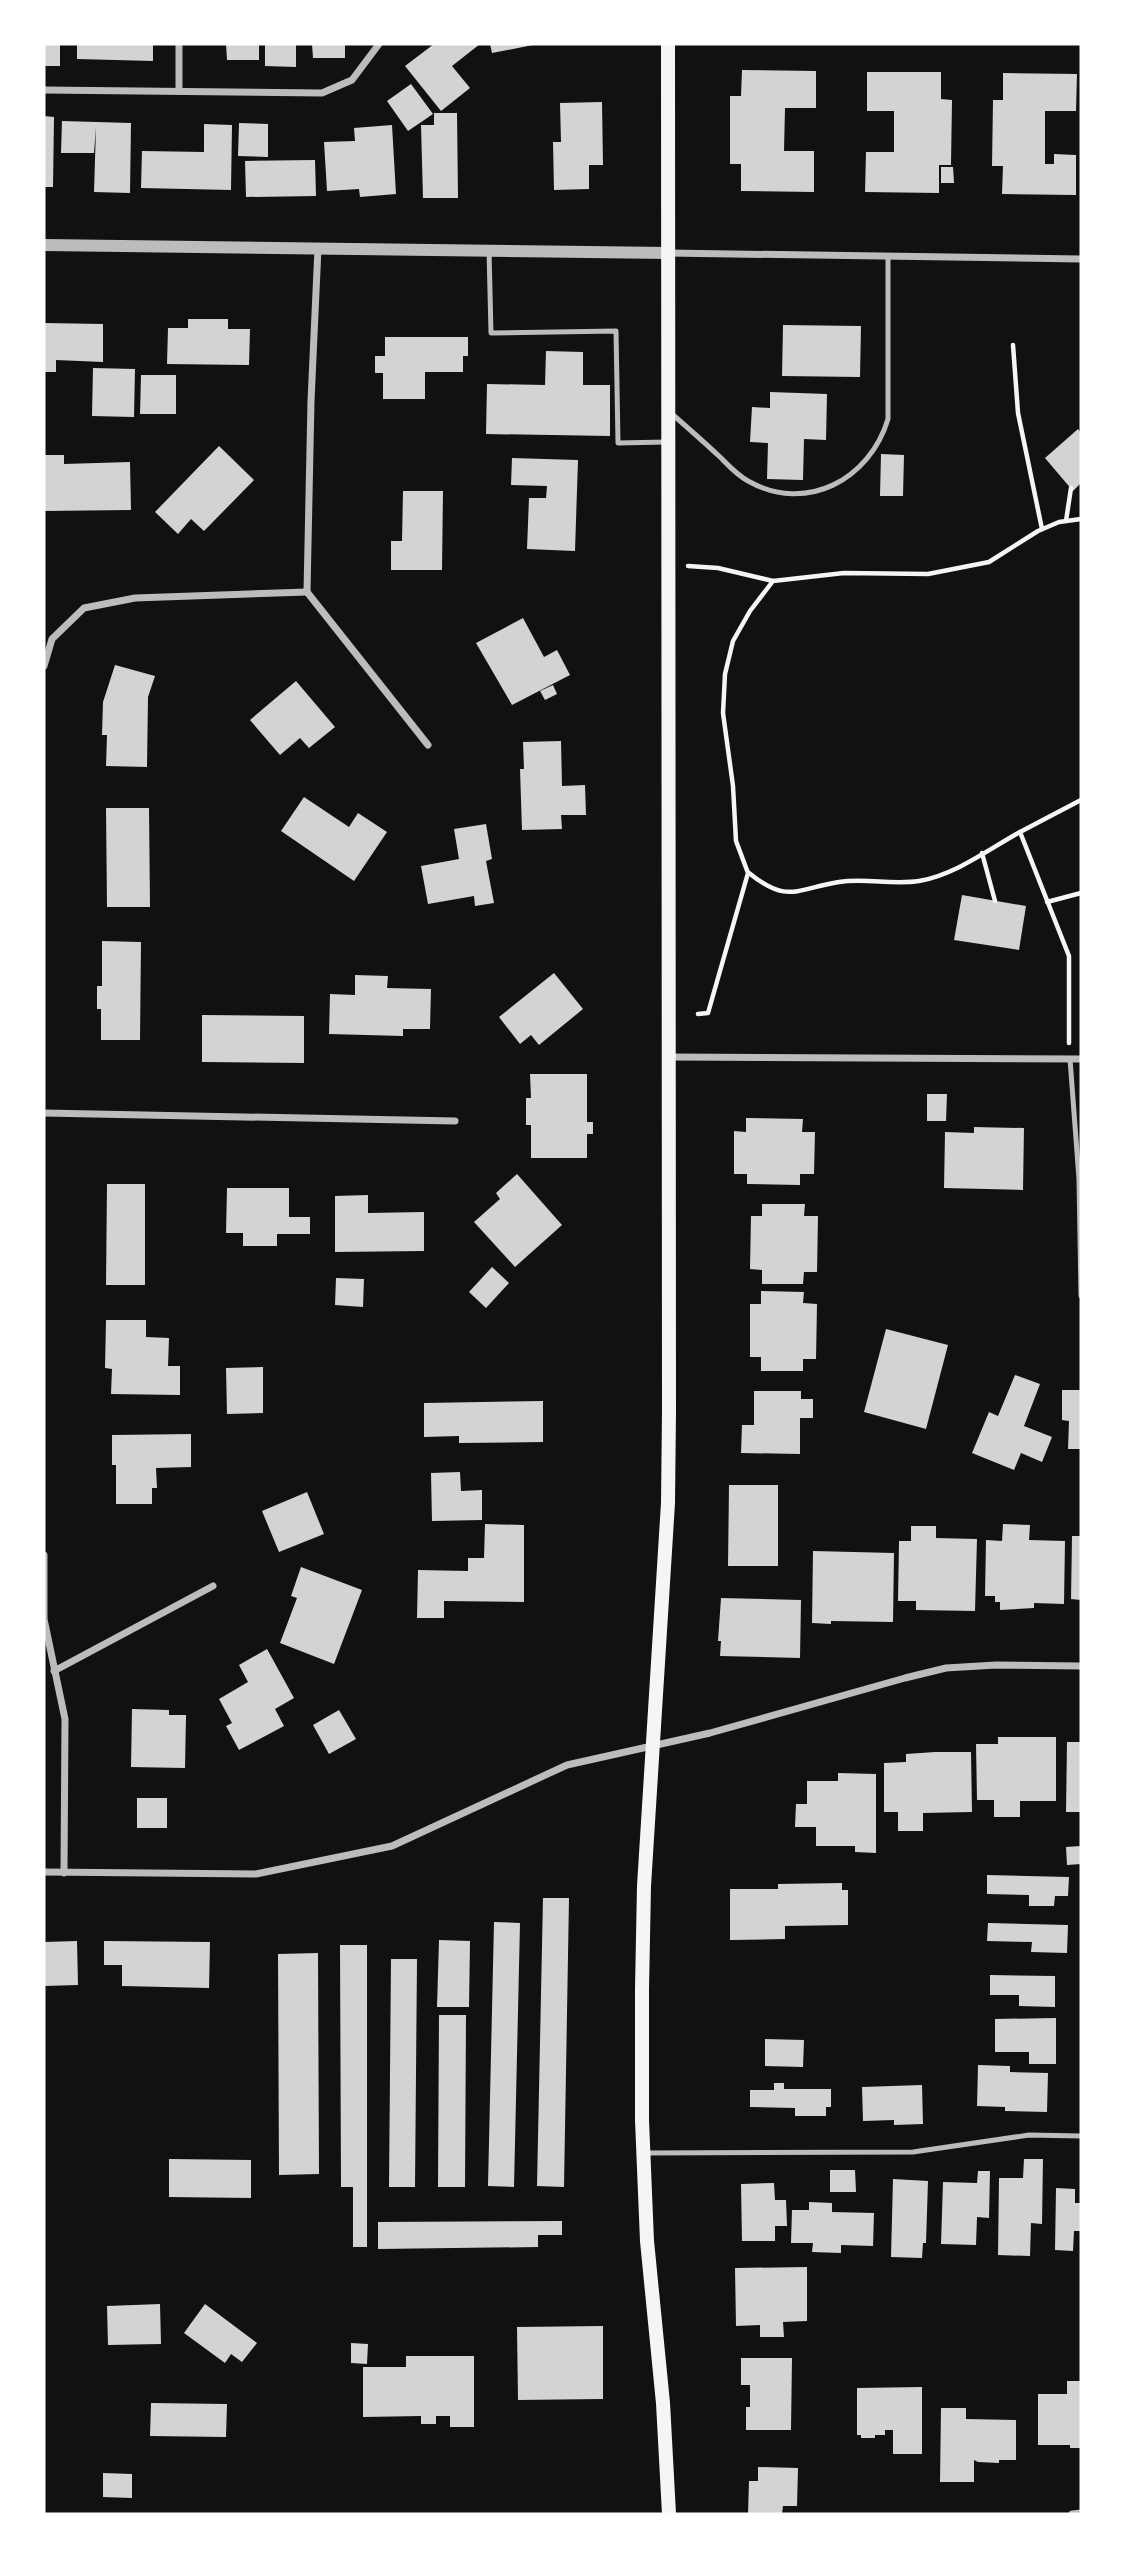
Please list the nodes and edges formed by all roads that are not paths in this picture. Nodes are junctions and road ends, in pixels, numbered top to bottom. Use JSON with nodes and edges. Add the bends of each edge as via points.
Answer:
{"nodes":[{"id":1,"x":180,"y":44,"type":"edge"},
{"id":2,"x":379,"y":44,"type":"edge"},
{"id":3,"x":668,"y":44,"type":"edge"},
{"id":4,"x":44,"y":90,"type":"edge"},
{"id":5,"x":179,"y":91,"type":"junction"},
{"id":6,"x":44,"y":245,"type":"edge"},
{"id":7,"x":318,"y":247,"type":"junction"},
{"id":8,"x":489,"y":250,"type":"junction"},
{"id":9,"x":668,"y":253,"type":"junction"},
{"id":10,"x":888,"y":257,"type":"junction"},
{"id":11,"x":1081,"y":259,"type":"edge"},
{"id":12,"x":668,"y":411,"type":"junction"},
{"id":13,"x":668,"y":442,"type":"junction"},
{"id":14,"x":307,"y":592,"type":"junction"},
{"id":15,"x":44,"y":666,"type":"edge"},
{"id":16,"x":428,"y":745,"type":"dead end"},
{"id":17,"x":670,"y":1057,"type":"junction"},
{"id":18,"x":1070,"y":1059,"type":"junction"},
{"id":19,"x":1081,"y":1059,"type":"edge"},
{"id":20,"x":44,"y":1113,"type":"edge"},
{"id":21,"x":455,"y":1121,"type":"dead end"},
{"id":22,"x":1081,"y":1296,"type":"edge"},
{"id":23,"x":44,"y":1555,"type":"edge"},
{"id":24,"x":213,"y":1587,"type":"dead end"},
{"id":25,"x":1081,"y":1666,"type":"edge"},
{"id":26,"x":54,"y":1671,"type":"junction"},
{"id":27,"x":652,"y":1747,"type":"junction"},
{"id":28,"x":44,"y":1872,"type":"edge"},
{"id":29,"x":64,"y":1872,"type":"junction"},
{"id":30,"x":1081,"y":2136,"type":"edge"},
{"id":31,"x":644,"y":2153,"type":"junction"},
{"id":32,"x":1081,"y":2513,"type":"edge"},
{"id":33,"x":669,"y":2514,"type":"edge"},
{"id":34,"x":1072,"y":2514,"type":"edge"}],
"edges":[{"from":1,"to":5,"type":"street"},
{"from":2,"to":5,"type":"street","via":[[352,80],[322,93]]},
{"from":3,"to":9,"type":"main road"},
{"from":4,"to":5,"type":"street"},
{"from":6,"to":7,"type":"street"},
{"from":7,"to":8,"type":"street"},
{"from":7,"to":14,"type":"street"},
{"from":8,"to":9,"type":"street"},
{"from":8,"to":13,"type":"lane","via":[[491,333],[616,331],[618,443]]},
{"from":9,"to":10,"type":"street"},
{"from":9,"to":12,"type":"main road"},
{"from":10,"to":11,"type":"street"},
{"from":10,"to":12,"type":"lane","via":[[888,419],[875,450],[852,475],[803,493],[766,489],[734,471]]},
{"from":12,"to":13,"type":"main road"},
{"from":13,"to":17,"type":"main road"},
{"from":14,"to":15,"type":"street","via":[[135,598],[84,608],[52,639]]},
{"from":14,"to":16,"type":"street"},
{"from":17,"to":18,"type":"street"},
{"from":17,"to":27,"type":"main road","via":[[668,1503]]},
{"from":18,"to":19,"type":"street"},
{"from":18,"to":22,"type":"lane"},
{"from":20,"to":21,"type":"street"},
{"from":23,"to":26,"type":"street","via":[[44,1619]]},
{"from":24,"to":26,"type":"street"},
{"from":25,"to":27,"type":"street","via":[[946,1668]]},
{"from":26,"to":29,"type":"street","via":[[65,1719]]},
{"from":27,"to":29,"type":"street","via":[[567,1766],[392,1846],[256,1874]]},
{"from":27,"to":31,"type":"main road","via":[[644,1886]]},
{"from":28,"to":29,"type":"street"},
{"from":30,"to":31,"type":"lane","via":[[1029,2135],[913,2152]]},
{"from":31,"to":33,"type":"main road"},
{"from":32,"to":34,"type":"street"}]}
